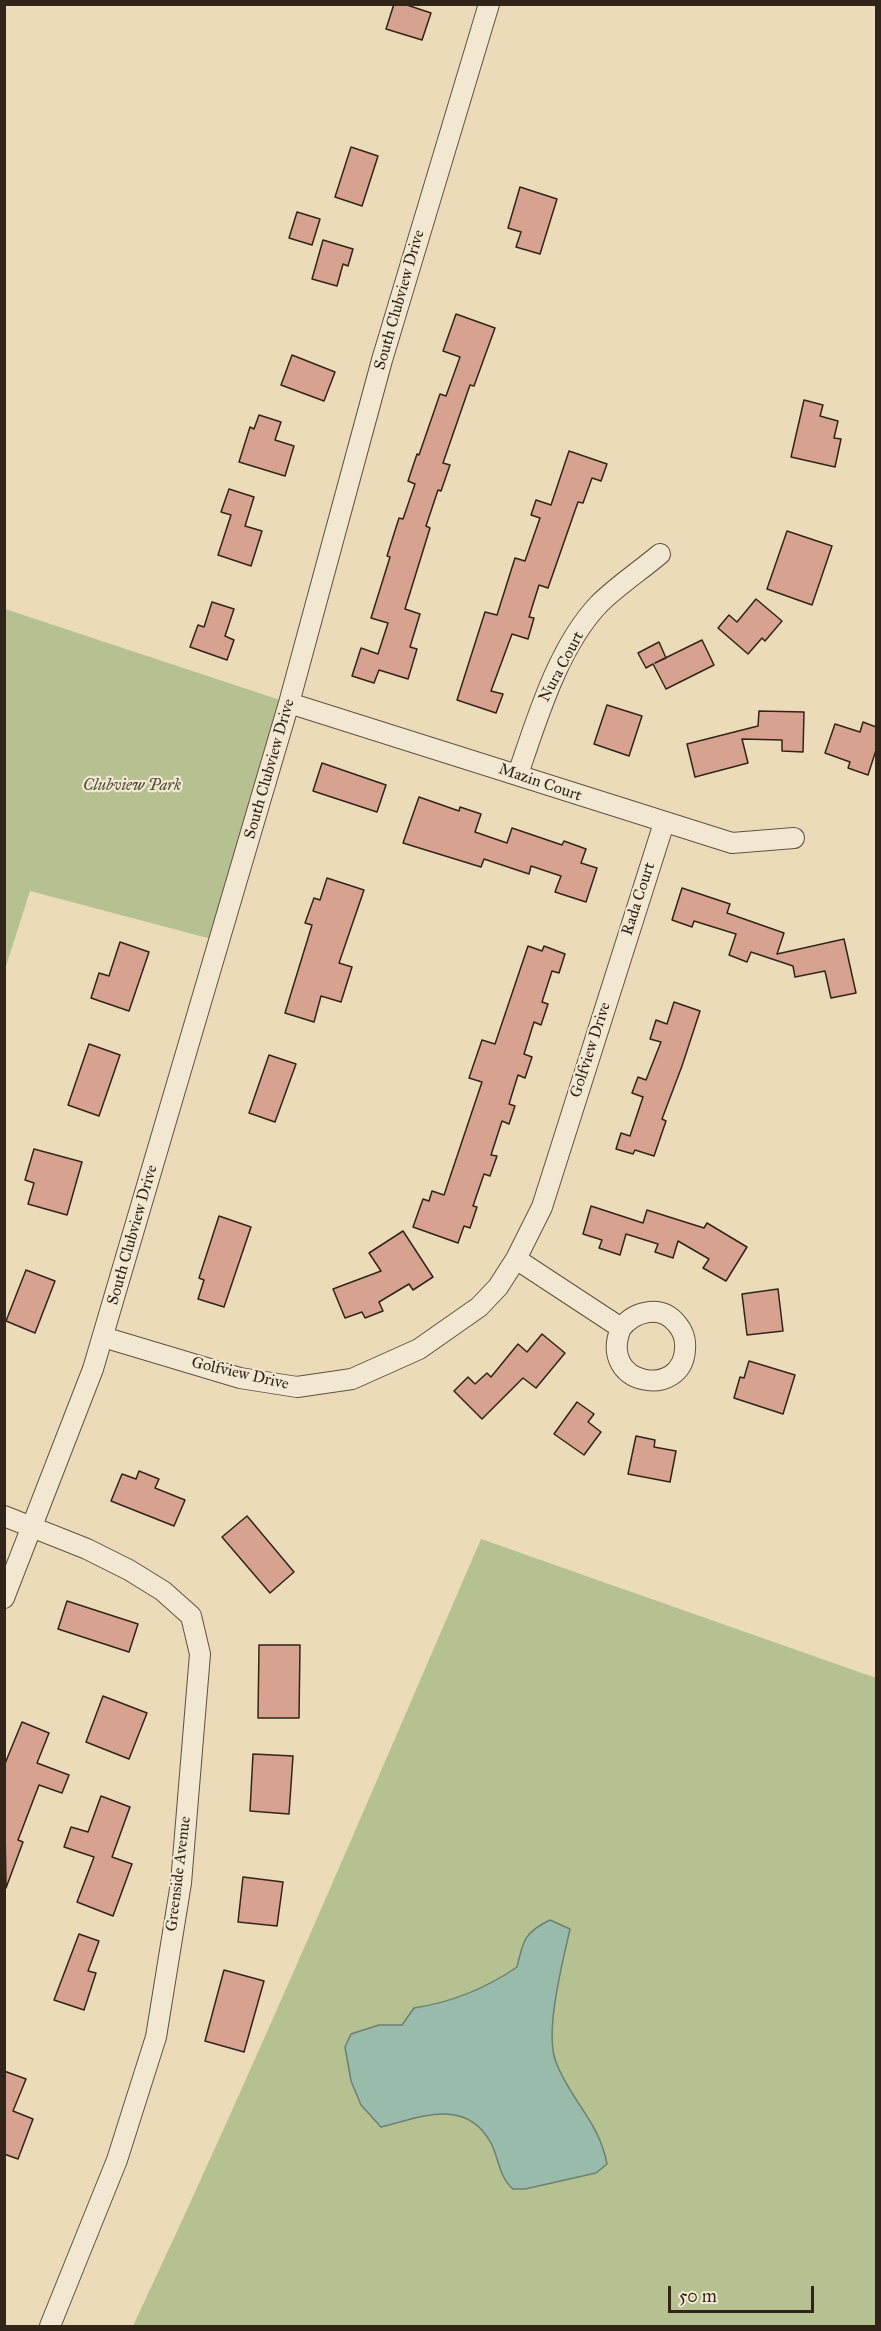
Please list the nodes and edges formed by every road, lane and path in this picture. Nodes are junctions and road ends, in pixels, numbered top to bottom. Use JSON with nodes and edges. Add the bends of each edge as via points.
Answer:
{"nodes":[{"id":1,"x":489,"y":4,"type":"edge"},
{"id":2,"x":660,"y":554,"type":"dead end"},
{"id":3,"x":289,"y":703,"type":"junction"},
{"id":4,"x":518,"y":774,"type":"junction"},
{"id":5,"x":664,"y":823,"type":"junction"},
{"id":6,"x":794,"y":838,"type":"dead end"},
{"id":7,"x":615,"y":975,"type":"joint"},
{"id":8,"x":516,"y":1259,"type":"junction"},
{"id":9,"x":621,"y":1328,"type":"dead end"},
{"id":10,"x":103,"y":1337,"type":"junction"},
{"id":11,"x":4,"y":1516,"type":"edge"},
{"id":12,"x":33,"y":1527,"type":"junction"},
{"id":13,"x":4,"y":1598,"type":"edge"},
{"id":14,"x":50,"y":2326,"type":"edge"}],
"edges":[{"from":1,"to":3,"type":"street","name":"South Clubview Drive","via":[[382,360]]},
{"from":2,"to":4,"type":"street","name":"Nura Court","via":[[599,604],[574,638],[543,700]]},
{"from":3,"to":4,"type":"street","name":"Mazin Court"},
{"from":3,"to":10,"type":"street","name":"South Clubview Drive"},
{"from":4,"to":5,"type":"street","name":"Mazin Court"},
{"from":5,"to":6,"type":"street","name":"Mazin Court","via":[[732,843]]},
{"from":5,"to":7,"type":"street","name":"Rada Court"},
{"from":7,"to":8,"type":"street","name":"Golfview Drive","via":[[542,1207]]},
{"from":8,"to":9,"type":"street"},
{"from":8,"to":10,"type":"street","name":"Golfview Drive","via":[[479,1307],[419,1349],[352,1379],[297,1388],[240,1378]]},
{"from":10,"to":12,"type":"street","name":"South Clubview Drive"},
{"from":11,"to":12,"type":"street","name":"Greenside Avenue"},
{"from":12,"to":13,"type":"street","name":"South Clubview Drive"},
{"from":12,"to":14,"type":"street","name":"Greenside Avenue","via":[[108,1559],[163,1591],[191,1617],[200,1654],[181,1883],[156,2037],[117,2160]]}]}
